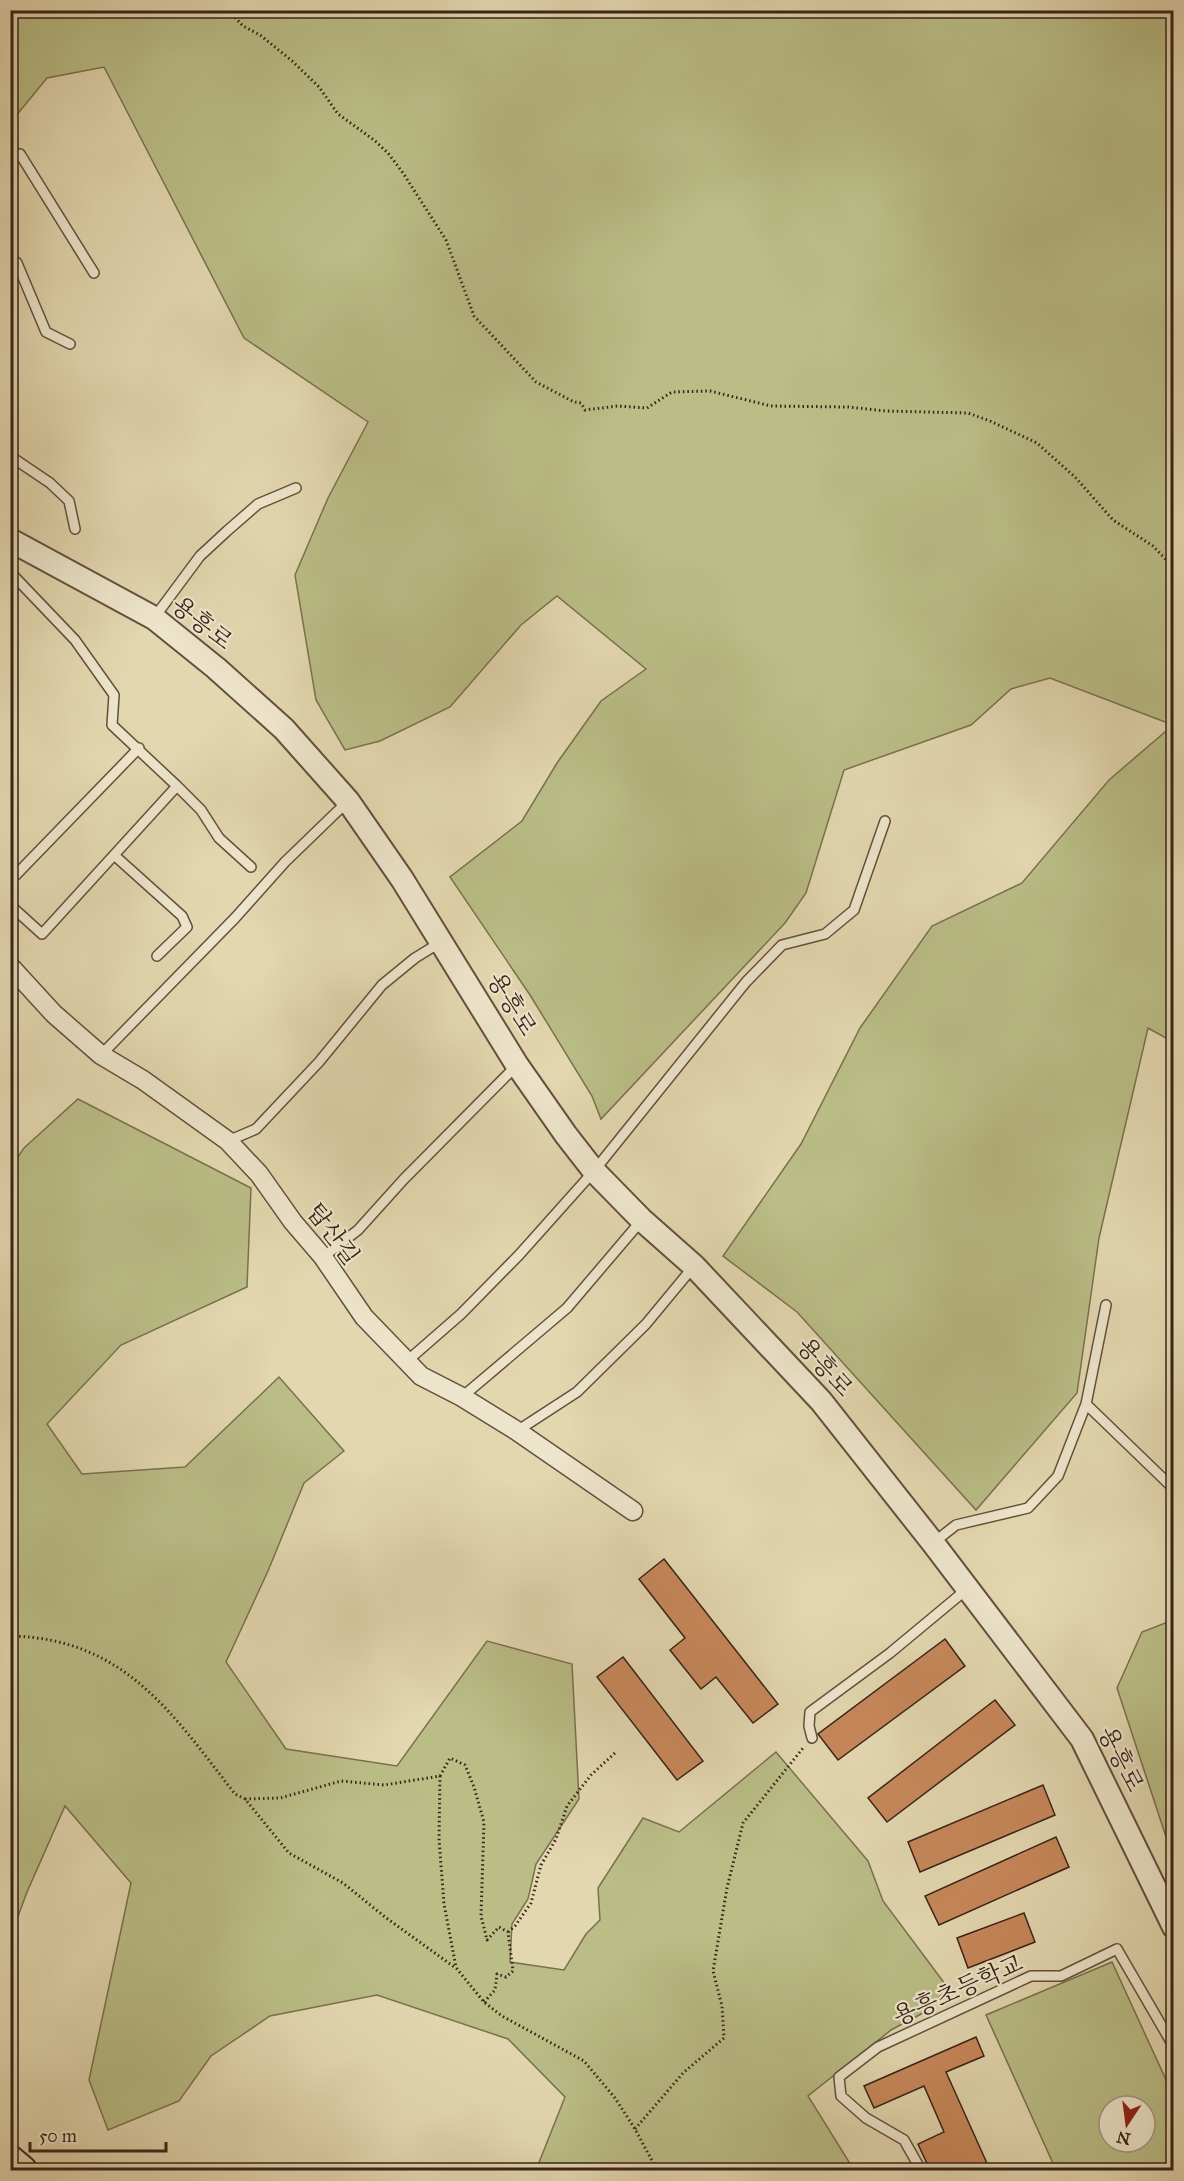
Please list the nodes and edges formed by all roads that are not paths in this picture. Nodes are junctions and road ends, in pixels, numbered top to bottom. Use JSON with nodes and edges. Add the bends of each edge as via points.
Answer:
{"nodes":[{"id":1,"x":10,"y":162,"type":"edge"},
{"id":2,"x":10,"y":258,"type":"edge"},
{"id":3,"x":94,"y":273,"type":"dead end"},
{"id":4,"x":70,"y":344,"type":"dead end"},
{"id":5,"x":10,"y":453,"type":"edge"},
{"id":6,"x":296,"y":488,"type":"dead end"},
{"id":7,"x":75,"y":529,"type":"dead end"},
{"id":8,"x":10,"y":540,"type":"edge"},
{"id":9,"x":10,"y":572,"type":"edge"},
{"id":10,"x":154,"y":618,"type":"junction"},
{"id":11,"x":139,"y":748,"type":"junction"},
{"id":12,"x":177,"y":786,"type":"junction"},
{"id":13,"x":348,"y":801,"type":"junction"},
{"id":14,"x":885,"y":821,"type":"dead end"},
{"id":15,"x":114,"y":855,"type":"junction"},
{"id":16,"x":251,"y":867,"type":"dead end"},
{"id":17,"x":10,"y":881,"type":"edge"},
{"id":18,"x":10,"y":905,"type":"edge"},
{"id":19,"x":441,"y":942,"type":"junction"},
{"id":20,"x":157,"y":956,"type":"dead end"},
{"id":21,"x":10,"y":966,"type":"edge"},
{"id":22,"x":101,"y":1055,"type":"junction"},
{"id":23,"x":517,"y":1065,"type":"junction"},
{"id":24,"x":228,"y":1142,"type":"junction"},
{"id":25,"x":594,"y":1171,"type":"junction"},
{"id":26,"x":642,"y":1220,"type":"junction"},
{"id":27,"x":323,"y":1257,"type":"junction"},
{"id":28,"x":694,"y":1266,"type":"junction"},
{"id":29,"x":1106,"y":1305,"type":"dead end"},
{"id":30,"x":406,"y":1362,"type":"junction"},
{"id":31,"x":462,"y":1397,"type":"junction"},
{"id":32,"x":1086,"y":1404,"type":"junction"},
{"id":33,"x":517,"y":1431,"type":"junction"},
{"id":34,"x":1173,"y":1489,"type":"edge"},
{"id":35,"x":633,"y":1511,"type":"dead end"},
{"id":36,"x":933,"y":1543,"type":"junction"},
{"id":37,"x":968,"y":1588,"type":"junction"},
{"id":38,"x":812,"y":1738,"type":"road end"},
{"id":39,"x":1173,"y":1927,"type":"edge"},
{"id":40,"x":1173,"y":2047,"type":"edge"},
{"id":41,"x":10,"y":2160,"type":"edge"},
{"id":42,"x":22,"y":2170,"type":"edge"},
{"id":43,"x":921,"y":2170,"type":"edge"}],
"edges":[{"from":1,"to":3,"type":"lane","via":[[20,154]]},
{"from":2,"to":4,"type":"lane","via":[[17,263],[46,332]]},
{"from":5,"to":7,"type":"lane","via":[[69,501]]},
{"from":6,"to":10,"type":"lane","via":[[258,504],[227,531],[200,556]]},
{"from":8,"to":10,"type":"street","name":"용흥로"},
{"from":9,"to":11,"type":"lane","via":[[75,640],[114,695],[112,725]]},
{"from":10,"to":13,"type":"street","name":"용흥로","via":[[284,729]]},
{"from":11,"to":12,"type":"lane"},
{"from":11,"to":17,"type":"lane"},
{"from":12,"to":15,"type":"lane"},
{"from":12,"to":16,"type":"lane","via":[[201,810],[219,838]]},
{"from":13,"to":19,"type":"street","name":"용흥로"},
{"from":13,"to":22,"type":"lane"},
{"from":14,"to":25,"type":"lane","via":[[854,910],[825,934],[782,945],[746,982]]},
{"from":15,"to":18,"type":"lane","via":[[42,934]]},
{"from":15,"to":20,"type":"lane","via":[[182,916],[187,927]]},
{"from":19,"to":23,"type":"street","name":"용흥로"},
{"from":19,"to":24,"type":"lane","via":[[382,985],[319,1062],[256,1129]]},
{"from":21,"to":22,"type":"street","name":"탑산길","via":[[54,1014]]},
{"from":22,"to":24,"type":"street","name":"탑산길","via":[[143,1080]]},
{"from":23,"to":25,"type":"street","name":"용흥로"},
{"from":23,"to":27,"type":"lane","via":[[358,1230]]},
{"from":24,"to":27,"type":"street","name":"탑산길","via":[[259,1174]]},
{"from":25,"to":26,"type":"street","name":"용흥로"},
{"from":25,"to":30,"type":"lane","via":[[511,1264]]},
{"from":26,"to":28,"type":"street","name":"용흥로"},
{"from":26,"to":31,"type":"lane","via":[[567,1308]]},
{"from":27,"to":30,"type":"street","name":"탑산길","via":[[364,1317]]},
{"from":28,"to":33,"type":"lane","via":[[645,1324],[577,1392]]},
{"from":28,"to":36,"type":"street","name":"용흥로","via":[[821,1401]]},
{"from":29,"to":32,"type":"lane"},
{"from":30,"to":31,"type":"street","name":"탑산길","via":[[421,1376]]},
{"from":31,"to":33,"type":"street","name":"탑산길"},
{"from":32,"to":34,"type":"lane"},
{"from":32,"to":36,"type":"lane","via":[[1058,1476],[1028,1508],[956,1525]]},
{"from":33,"to":35,"type":"street","name":"탑산길"},
{"from":36,"to":37,"type":"street","name":"용흥로"},
{"from":37,"to":38,"type":"lane","via":[[810,1712]]},
{"from":37,"to":39,"type":"street","name":"용흥로","via":[[1083,1739]]},
{"from":40,"to":43,"type":"lane","name":"용흥초등학교","via":[[1118,1949],[1061,1976],[1031,1976],[878,2047],[839,2076],[841,2096],[867,2118],[904,2140]]},
{"from":41,"to":42,"type":"main road"}]}
